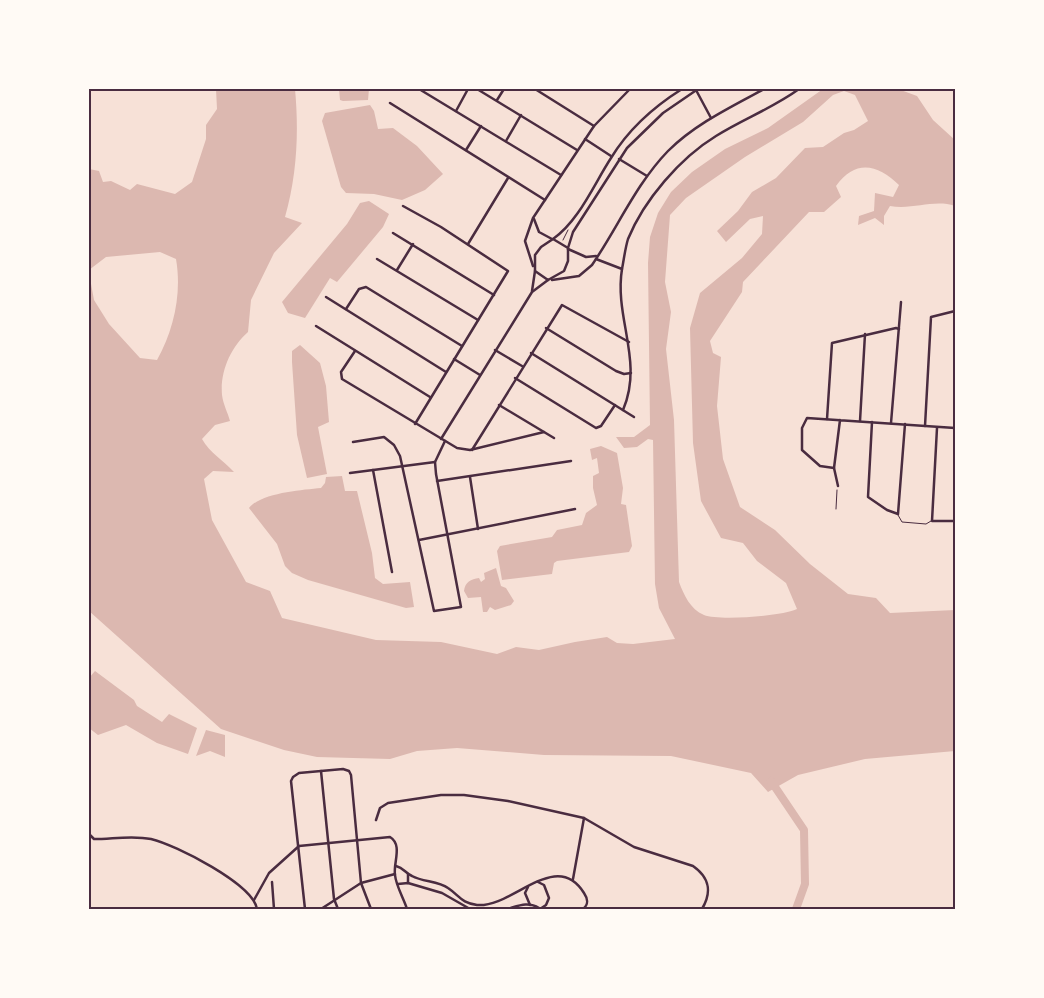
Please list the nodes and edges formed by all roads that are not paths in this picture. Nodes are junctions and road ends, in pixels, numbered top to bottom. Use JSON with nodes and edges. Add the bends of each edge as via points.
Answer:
{"nodes":[{"id":1,"x":419,"y":89,"type":"edge"},
{"id":2,"x":468,"y":89,"type":"edge"},
{"id":3,"x":477,"y":89,"type":"edge"},
{"id":4,"x":504,"y":89,"type":"edge"},
{"id":5,"x":535,"y":89,"type":"edge"},
{"id":6,"x":630,"y":89,"type":"edge"},
{"id":7,"x":682,"y":89,"type":"edge"},
{"id":8,"x":697,"y":89,"type":"edge"},
{"id":9,"x":764,"y":89,"type":"edge"},
{"id":10,"x":799,"y":89,"type":"edge"},
{"id":11,"x":497,"y":100,"type":"junction"},
{"id":12,"x":390,"y":103,"type":"dead end"},
{"id":13,"x":456,"y":111,"type":"junction"},
{"id":14,"x":521,"y":115,"type":"junction"},
{"id":15,"x":711,"y":118,"type":"junction"},
{"id":16,"x":481,"y":126,"type":"junction"},
{"id":17,"x":594,"y":126,"type":"junction"},
{"id":18,"x":585,"y":139,"type":"junction"},
{"id":19,"x":506,"y":141,"type":"junction"},
{"id":20,"x":466,"y":150,"type":"junction"},
{"id":21,"x":577,"y":150,"type":"junction"},
{"id":22,"x":612,"y":156,"type":"junction"},
{"id":23,"x":619,"y":159,"type":"junction"},
{"id":24,"x":562,"y":175,"type":"junction"},
{"id":25,"x":647,"y":176,"type":"junction"},
{"id":26,"x":508,"y":178,"type":"junction"},
{"id":27,"x":545,"y":200,"type":"junction"},
{"id":28,"x":403,"y":206,"type":"dead end"},
{"id":29,"x":533,"y":218,"type":"junction"},
{"id":30,"x":393,"y":233,"type":"dead end"},
{"id":31,"x":553,"y":239,"type":"junction"},
{"id":32,"x":413,"y":244,"type":"junction"},
{"id":33,"x":468,"y":244,"type":"junction"},
{"id":34,"x":568,"y":249,"type":"junction"},
{"id":35,"x":598,"y":255,"type":"junction"},
{"id":36,"x":377,"y":259,"type":"dead end"},
{"id":37,"x":596,"y":259,"type":"junction"},
{"id":38,"x":622,"y":269,"type":"junction"},
{"id":39,"x":534,"y":270,"type":"junction"},
{"id":40,"x":397,"y":271,"type":"junction"},
{"id":41,"x":549,"y":280,"type":"junction"},
{"id":42,"x":532,"y":292,"type":"junction"},
{"id":43,"x":494,"y":295,"type":"junction"},
{"id":44,"x":326,"y":297,"type":"dead end"},
{"id":45,"x":901,"y":302,"type":"dead end"},
{"id":46,"x":346,"y":309,"type":"junction"},
{"id":47,"x":955,"y":311,"type":"edge"},
{"id":48,"x":478,"y":320,"type":"junction"},
{"id":49,"x":316,"y":326,"type":"dead end"},
{"id":50,"x":546,"y":328,"type":"junction"},
{"id":51,"x":899,"y":329,"type":"junction"},
{"id":52,"x":865,"y":334,"type":"junction"},
{"id":53,"x":628,"y":342,"type":"junction"},
{"id":54,"x":462,"y":346,"type":"junction"},
{"id":55,"x":496,"y":350,"type":"junction"},
{"id":56,"x":355,"y":351,"type":"junction"},
{"id":57,"x":531,"y":353,"type":"junction"},
{"id":58,"x":454,"y":359,"type":"junction"},
{"id":59,"x":523,"y":367,"type":"junction"},
{"id":60,"x":446,"y":372,"type":"junction"},
{"id":61,"x":631,"y":373,"type":"junction"},
{"id":62,"x":480,"y":375,"type":"junction"},
{"id":63,"x":515,"y":378,"type":"junction"},
{"id":64,"x":430,"y":398,"type":"junction"},
{"id":65,"x":499,"y":405,"type":"junction"},
{"id":66,"x":614,"y":405,"type":"junction"},
{"id":67,"x":622,"y":410,"type":"junction"},
{"id":68,"x":634,"y":417,"type":"dead end"},
{"id":69,"x":827,"y":419,"type":"junction"},
{"id":70,"x":840,"y":420,"type":"junction"},
{"id":71,"x":860,"y":421,"type":"junction"},
{"id":72,"x":872,"y":422,"type":"junction"},
{"id":73,"x":414,"y":424,"type":"junction"},
{"id":74,"x":892,"y":424,"type":"junction"},
{"id":75,"x":906,"y":424,"type":"junction"},
{"id":76,"x":925,"y":426,"type":"junction"},
{"id":77,"x":938,"y":428,"type":"junction"},
{"id":78,"x":955,"y":428,"type":"edge"},
{"id":79,"x":544,"y":432,"type":"junction"},
{"id":80,"x":554,"y":438,"type":"dead end"},
{"id":81,"x":443,"y":440,"type":"junction"},
{"id":82,"x":353,"y":442,"type":"dead end"},
{"id":83,"x":472,"y":450,"type":"junction"},
{"id":84,"x":571,"y":461,"type":"dead end"},
{"id":85,"x":434,"y":462,"type":"junction"},
{"id":86,"x":403,"y":465,"type":"junction"},
{"id":87,"x":834,"y":468,"type":"junction"},
{"id":88,"x":373,"y":470,"type":"junction"},
{"id":89,"x":350,"y":473,"type":"dead end"},
{"id":90,"x":470,"y":477,"type":"junction"},
{"id":91,"x":437,"y":481,"type":"junction"},
{"id":92,"x":838,"y":486,"type":"road end"},
{"id":93,"x":575,"y":509,"type":"dead end"},
{"id":94,"x":898,"y":514,"type":"junction"},
{"id":95,"x":932,"y":521,"type":"junction"},
{"id":96,"x":955,"y":521,"type":"edge"},
{"id":97,"x":478,"y":529,"type":"junction"},
{"id":98,"x":448,"y":535,"type":"junction"},
{"id":99,"x":419,"y":540,"type":"junction"},
{"id":100,"x":392,"y":572,"type":"dead end"},
{"id":101,"x":321,"y":771,"type":"junction"},
{"id":102,"x":584,"y":818,"type":"junction"},
{"id":103,"x":376,"y":820,"type":"dead end"},
{"id":104,"x":89,"y":834,"type":"edge"},
{"id":105,"x":94,"y":839,"type":"junction"},
{"id":106,"x":89,"y":840,"type":"edge"},
{"id":107,"x":358,"y":841,"type":"junction"},
{"id":108,"x":328,"y":844,"type":"junction"},
{"id":109,"x":299,"y":846,"type":"junction"},
{"id":110,"x":396,"y":866,"type":"junction"},
{"id":111,"x":395,"y":874,"type":"junction"},
{"id":112,"x":408,"y":874,"type":"junction"},
{"id":113,"x":573,"y":879,"type":"junction"},
{"id":114,"x":537,"y":881,"type":"junction"},
{"id":115,"x":272,"y":882,"type":"dead end"},
{"id":116,"x":361,"y":883,"type":"junction"},
{"id":117,"x":408,"y":883,"type":"junction"},
{"id":118,"x":398,"y":884,"type":"junction"},
{"id":119,"x":528,"y":886,"type":"junction"},
{"id":120,"x":517,"y":892,"type":"junction"},
{"id":121,"x":525,"y":893,"type":"junction"},
{"id":122,"x":526,"y":898,"type":"junction"},
{"id":123,"x":254,"y":900,"type":"junction"},
{"id":124,"x":334,"y":900,"type":"junction"},
{"id":125,"x":523,"y":904,"type":"junction"},
{"id":126,"x":530,"y":905,"type":"junction"},
{"id":127,"x":257,"y":909,"type":"edge"},
{"id":128,"x":274,"y":909,"type":"edge"},
{"id":129,"x":304,"y":909,"type":"edge"},
{"id":130,"x":320,"y":909,"type":"edge"},
{"id":131,"x":338,"y":909,"type":"edge"},
{"id":132,"x":371,"y":909,"type":"edge"},
{"id":133,"x":407,"y":909,"type":"edge"},
{"id":134,"x":470,"y":909,"type":"edge"},
{"id":135,"x":507,"y":909,"type":"edge"},
{"id":136,"x":540,"y":909,"type":"edge"},
{"id":137,"x":583,"y":909,"type":"edge"},
{"id":138,"x":702,"y":909,"type":"edge"}],
"edges":[{"from":1,"to":13,"type":"street"},
{"from":2,"to":13,"type":"street"},
{"from":3,"to":11,"type":"street"},
{"from":4,"to":11,"type":"street"},
{"from":5,"to":17,"type":"street"},
{"from":6,"to":17,"type":"street"},
{"from":7,"to":22,"type":"street","via":[[644,119]]},
{"from":8,"to":15,"type":"street"},
{"from":8,"to":23,"type":"street","via":[[662,113]]},
{"from":9,"to":15,"type":"street"},
{"from":10,"to":38,"type":"street","via":[[715,136],[679,166],[660,188],[632,232]]},
{"from":11,"to":14,"type":"street"},
{"from":12,"to":20,"type":"street"},
{"from":13,"to":16,"type":"street"},
{"from":14,"to":19,"type":"street"},
{"from":14,"to":21,"type":"street"},
{"from":15,"to":25,"type":"street","via":[[674,145]]},
{"from":16,"to":19,"type":"street"},
{"from":16,"to":20,"type":"street"},
{"from":17,"to":18,"type":"street"},
{"from":18,"to":21,"type":"street"},
{"from":18,"to":22,"type":"street"},
{"from":19,"to":24,"type":"street"},
{"from":20,"to":26,"type":"street"},
{"from":21,"to":24,"type":"street"},
{"from":22,"to":31,"type":"street","via":[[572,219]]},
{"from":23,"to":25,"type":"street"},
{"from":23,"to":34,"type":"street","via":[[574,232]]},
{"from":24,"to":27,"type":"street"},
{"from":25,"to":35,"type":"street"},
{"from":26,"to":27,"type":"street"},
{"from":26,"to":33,"type":"street"},
{"from":27,"to":29,"type":"street"},
{"from":28,"to":33,"type":"street"},
{"from":29,"to":31,"type":"street","via":[[539,232]]},
{"from":29,"to":39,"type":"street","via":[[525,241]]},
{"from":30,"to":32,"type":"street"},
{"from":31,"to":34,"type":"street"},
{"from":31,"to":39,"type":"street","via":[[535,255]]},
{"from":32,"to":40,"type":"street"},
{"from":32,"to":43,"type":"street"},
{"from":33,"to":43,"type":"street","via":[[508,271]]},
{"from":34,"to":35,"type":"street","via":[[586,257]]},
{"from":34,"to":41,"type":"street","via":[[564,271]]},
{"from":35,"to":37,"type":"street"},
{"from":36,"to":40,"type":"street"},
{"from":37,"to":38,"type":"street"},
{"from":37,"to":41,"type":"street","via":[[579,276]]},
{"from":38,"to":53,"type":"street"},
{"from":39,"to":41,"type":"street"},
{"from":39,"to":42,"type":"street"},
{"from":40,"to":48,"type":"street"},
{"from":41,"to":42,"type":"street"},
{"from":42,"to":55,"type":"street"},
{"from":43,"to":48,"type":"street"},
{"from":44,"to":46,"type":"street"},
{"from":45,"to":51,"type":"street"},
{"from":46,"to":54,"type":"street","via":[[361,287],[381,295]]},
{"from":46,"to":60,"type":"street"},
{"from":47,"to":76,"type":"street","via":[[931,317]]},
{"from":48,"to":54,"type":"street"},
{"from":49,"to":56,"type":"street"},
{"from":50,"to":53,"type":"street","via":[[563,305]]},
{"from":50,"to":57,"type":"street"},
{"from":50,"to":61,"type":"street","via":[[616,371]]},
{"from":51,"to":52,"type":"street"},
{"from":51,"to":74,"type":"street"},
{"from":52,"to":69,"type":"street","via":[[832,343]]},
{"from":52,"to":71,"type":"street"},
{"from":53,"to":61,"type":"street"},
{"from":54,"to":58,"type":"street"},
{"from":55,"to":59,"type":"street"},
{"from":55,"to":62,"type":"street"},
{"from":56,"to":64,"type":"street"},
{"from":56,"to":73,"type":"street","via":[[341,372],[342,379]]},
{"from":57,"to":59,"type":"street"},
{"from":57,"to":66,"type":"street"},
{"from":58,"to":60,"type":"street"},
{"from":58,"to":62,"type":"street"},
{"from":59,"to":63,"type":"street"},
{"from":60,"to":64,"type":"street"},
{"from":61,"to":67,"type":"street","via":[[630,388]]},
{"from":62,"to":81,"type":"street"},
{"from":63,"to":65,"type":"street"},
{"from":63,"to":66,"type":"street","via":[[596,428],[601,426]]},
{"from":64,"to":73,"type":"street"},
{"from":65,"to":79,"type":"street"},
{"from":65,"to":83,"type":"street"},
{"from":66,"to":67,"type":"street"},
{"from":67,"to":68,"type":"street"},
{"from":69,"to":70,"type":"street"},
{"from":69,"to":87,"type":"street","via":[[805,419],[801,449],[820,466]]},
{"from":70,"to":71,"type":"street"},
{"from":70,"to":87,"type":"street"},
{"from":71,"to":72,"type":"street"},
{"from":72,"to":74,"type":"street"},
{"from":72,"to":94,"type":"street","via":[[869,499]]},
{"from":73,"to":81,"type":"street"},
{"from":74,"to":75,"type":"street"},
{"from":75,"to":76,"type":"street"},
{"from":75,"to":94,"type":"street"},
{"from":76,"to":77,"type":"street"},
{"from":77,"to":78,"type":"street"},
{"from":77,"to":95,"type":"street"},
{"from":79,"to":80,"type":"street"},
{"from":79,"to":83,"type":"street"},
{"from":81,"to":83,"type":"street","via":[[461,449]]},
{"from":81,"to":85,"type":"street"},
{"from":82,"to":86,"type":"street","via":[[386,438],[394,445]]},
{"from":84,"to":90,"type":"street"},
{"from":85,"to":86,"type":"street"},
{"from":85,"to":91,"type":"street"},
{"from":86,"to":88,"type":"street"},
{"from":86,"to":99,"type":"street"},
{"from":87,"to":92,"type":"street"},
{"from":88,"to":89,"type":"street"},
{"from":88,"to":100,"type":"street"},
{"from":90,"to":91,"type":"street"},
{"from":90,"to":97,"type":"street"},
{"from":91,"to":98,"type":"street"},
{"from":93,"to":97,"type":"street"},
{"from":94,"to":95,"type":"lane","via":[[902,522],[924,524]]},
{"from":95,"to":96,"type":"street"},
{"from":97,"to":98,"type":"street"},
{"from":98,"to":99,"type":"street"},
{"from":98,"to":99,"type":"street","via":[[460,607],[434,611]]},
{"from":101,"to":107,"type":"street","via":[[348,770],[351,775]]},
{"from":101,"to":108,"type":"street"},
{"from":101,"to":109,"type":"street","via":[[293,777]]},
{"from":102,"to":103,"type":"street","via":[[508,801],[441,794],[388,803],[380,808]]},
{"from":102,"to":113,"type":"street"},
{"from":102,"to":138,"type":"street","via":[[634,848],[693,866],[706,879],[709,890]]},
{"from":104,"to":105,"type":"street"},
{"from":105,"to":106,"type":"street"},
{"from":105,"to":123,"type":"street","via":[[144,838],[172,846],[207,864]]},
{"from":107,"to":108,"type":"street"},
{"from":107,"to":110,"type":"street","via":[[390,837],[395,840]]},
{"from":107,"to":116,"type":"street"},
{"from":108,"to":109,"type":"street"},
{"from":108,"to":124,"type":"street"},
{"from":109,"to":123,"type":"street","via":[[269,873]]},
{"from":109,"to":129,"type":"street"},
{"from":110,"to":111,"type":"street"},
{"from":110,"to":112,"type":"street"},
{"from":111,"to":116,"type":"street"},
{"from":111,"to":118,"type":"street"},
{"from":112,"to":117,"type":"street"},
{"from":112,"to":120,"type":"street","via":[[448,888],[469,904],[492,903]]},
{"from":113,"to":114,"type":"street","via":[[557,876]]},
{"from":113,"to":137,"type":"street","via":[[588,898]]},
{"from":114,"to":119,"type":"street"},
{"from":114,"to":136,"type":"street","via":[[544,885],[549,898]]},
{"from":115,"to":128,"type":"street"},
{"from":116,"to":124,"type":"street"},
{"from":116,"to":132,"type":"street"},
{"from":117,"to":118,"type":"street"},
{"from":117,"to":134,"type":"street","via":[[442,893]]},
{"from":118,"to":133,"type":"street"},
{"from":119,"to":120,"type":"street"},
{"from":119,"to":121,"type":"street"},
{"from":120,"to":121,"type":"street"},
{"from":121,"to":122,"type":"street"},
{"from":122,"to":125,"type":"street"},
{"from":122,"to":126,"type":"street"},
{"from":123,"to":127,"type":"street"},
{"from":124,"to":130,"type":"street"},
{"from":124,"to":131,"type":"street"},
{"from":125,"to":126,"type":"street"},
{"from":125,"to":135,"type":"street"},
{"from":126,"to":136,"type":"street"}]}
